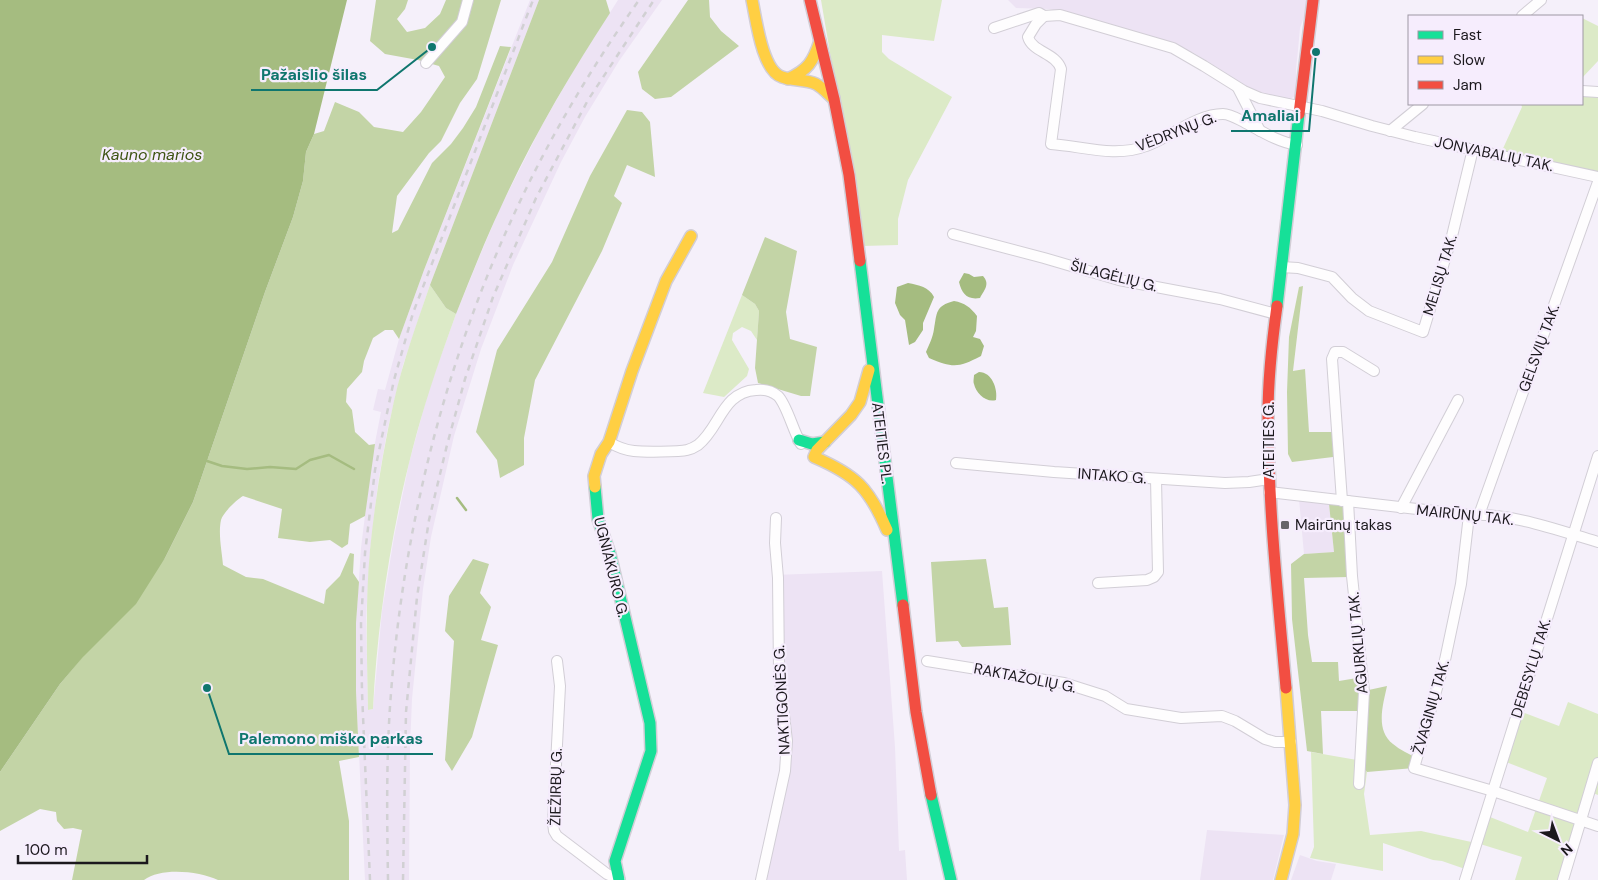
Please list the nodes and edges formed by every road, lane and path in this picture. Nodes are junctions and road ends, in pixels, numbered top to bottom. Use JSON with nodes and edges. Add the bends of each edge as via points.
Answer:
{"nodes":[{"id":1,"x":468,"y":0,"type":"edge"},
{"id":2,"x":752,"y":0,"type":"edge"},
{"id":3,"x":1313,"y":0,"type":"edge"},
{"id":4,"x":1540,"y":0,"type":"edge"},
{"id":5,"x":812,"y":2,"type":"edge"},
{"id":6,"x":1523,"y":15,"type":"edge"},
{"id":7,"x":1044,"y":16,"type":"junction"},
{"id":8,"x":994,"y":28,"type":"dead end"},
{"id":9,"x":820,"y":41,"type":"junction"},
{"id":10,"x":426,"y":63,"type":"dead end"},
{"id":11,"x":788,"y":79,"type":"junction"},
{"id":12,"x":1238,"y":87,"type":"junction"},
{"id":13,"x":1583,"y":91,"type":"edge"},
{"id":14,"x":1598,"y":92,"type":"edge"},
{"id":15,"x":834,"y":99,"type":"junction"},
{"id":16,"x":1422,"y":105,"type":"edge"},
{"id":17,"x":1301,"y":107,"type":"junction"},
{"id":18,"x":1260,"y":131,"type":"junction"},
{"id":19,"x":1390,"y":131,"type":"junction"},
{"id":20,"x":1296,"y":145,"type":"junction"},
{"id":21,"x":1473,"y":149,"type":"junction"},
{"id":22,"x":1598,"y":177,"type":"edge"},
{"id":23,"x":1598,"y":182,"type":"edge"},
{"id":24,"x":953,"y":234,"type":"dead end"},
{"id":25,"x":691,"y":236,"type":"dead end"},
{"id":26,"x":1281,"y":267,"type":"junction"},
{"id":27,"x":1276,"y":314,"type":"junction"},
{"id":28,"x":872,"y":356,"type":"junction"},
{"id":29,"x":1374,"y":371,"type":"dead end"},
{"id":30,"x":1458,"y":400,"type":"dead end"},
{"id":31,"x":799,"y":440,"type":"junction"},
{"id":32,"x":610,"y":442,"type":"junction"},
{"id":33,"x":825,"y":442,"type":"junction"},
{"id":34,"x":1598,"y":456,"type":"edge"},
{"id":35,"x":814,"y":457,"type":"junction"},
{"id":36,"x":956,"y":463,"type":"dead end"},
{"id":37,"x":1156,"y":479,"type":"junction"},
{"id":38,"x":1269,"y":479,"type":"junction"},
{"id":39,"x":1270,"y":492,"type":"junction"},
{"id":40,"x":1345,"y":501,"type":"junction"},
{"id":41,"x":1402,"y":508,"type":"junction"},
{"id":42,"x":1474,"y":515,"type":"junction"},
{"id":43,"x":776,"y":518,"type":"dead end"},
{"id":44,"x":1573,"y":535,"type":"junction"},
{"id":45,"x":1598,"y":542,"type":"edge"},
{"id":46,"x":896,"y":550,"type":"junction"},
{"id":47,"x":1098,"y":583,"type":"dead end"},
{"id":48,"x":557,"y":661,"type":"dead end"},
{"id":49,"x":927,"y":661,"type":"dead end"},
{"id":50,"x":1291,"y":742,"type":"junction"},
{"id":51,"x":1598,"y":763,"type":"edge"},
{"id":52,"x":1360,"y":784,"type":"dead end"},
{"id":53,"x":1493,"y":791,"type":"junction"},
{"id":54,"x":1581,"y":820,"type":"junction"},
{"id":55,"x":1598,"y":826,"type":"edge"},
{"id":56,"x":620,"y":880,"type":"edge"},
{"id":57,"x":762,"y":880,"type":"edge"},
{"id":58,"x":952,"y":880,"type":"edge"},
{"id":59,"x":1281,"y":880,"type":"edge"},
{"id":60,"x":1465,"y":880,"type":"edge"},
{"id":61,"x":1563,"y":880,"type":"edge"}],
"edges":[{"from":1,"to":10,"type":"street","via":[[462,22]]},
{"from":2,"to":11,"type":"main road","via":[[770,67],[780,77]]},
{"from":3,"to":17,"type":"main road","name":"ATEITIES G."},
{"from":4,"to":6,"type":"street"},
{"from":5,"to":9,"type":"main road","name":"ATEITIES PL."},
{"from":7,"to":8,"type":"street","name":"JONVABALIŲ TAK.","via":[[1038,14]]},
{"from":7,"to":12,"type":"street","name":"JONVABALIŲ TAK.","via":[[1060,15],[1173,48]]},
{"from":7,"to":18,"type":"street","name":"VĖDRYNŲ G.","via":[[1028,37],[1061,68],[1051,144],[1126,151],[1146,146],[1214,114],[1226,114]]},
{"from":9,"to":11,"type":"main road","via":[[810,67]]},
{"from":9,"to":15,"type":"main road","name":"ATEITIES PL."},
{"from":11,"to":15,"type":"main road","via":[[814,83]]},
{"from":12,"to":17,"type":"street","name":"JONVABALIŲ TAK.","via":[[1260,98]]},
{"from":12,"to":18,"type":"street"},
{"from":13,"to":14,"type":"street"},
{"from":15,"to":28,"type":"main road","name":"ATEITIES PL.","via":[[849,175]]},
{"from":16,"to":19,"type":"street"},
{"from":17,"to":19,"type":"street","name":"JONVABALIŲ TAK."},
{"from":17,"to":20,"type":"main road","name":"ATEITIES G."},
{"from":18,"to":20,"type":"street","name":"VĖDRYNŲ G."},
{"from":19,"to":21,"type":"street","name":"JONVABALIŲ TAK."},
{"from":20,"to":26,"type":"main road","name":"ATEITIES G."},
{"from":21,"to":22,"type":"street","name":"JONVABALIŲ TAK."},
{"from":21,"to":26,"type":"street","name":"MELISŲ TAK.","via":[[1452,236],[1423,332],[1369,311],[1332,277]]},
{"from":23,"to":42,"type":"street","name":"GELSVIŲ TAK."},
{"from":24,"to":27,"type":"street","name":"ŠILAGĖLIŲ G.","via":[[1119,280],[1220,299]]},
{"from":25,"to":32,"type":"main road","name":"UGNIAKURO G.","via":[[666,281],[632,371]]},
{"from":26,"to":27,"type":"main road","name":"ATEITIES G."},
{"from":27,"to":38,"type":"main road","name":"ATEITIES G.","via":[[1269,393]]},
{"from":28,"to":33,"type":"main road","via":[[860,402]]},
{"from":28,"to":46,"type":"main road","name":"ATEITIES PL."},
{"from":29,"to":40,"type":"street","name":"AGURKLIŲ TAK.","via":[[1343,352],[1335,352],[1332,359]]},
{"from":30,"to":41,"type":"street"},
{"from":31,"to":32,"type":"street","via":[[779,397],[760,390],[737,396],[703,440],[687,450],[634,451]]},
{"from":31,"to":33,"type":"main road","via":[[808,445]]},
{"from":31,"to":35,"type":"street"},
{"from":32,"to":56,"type":"main road","name":"UGNIAKURO G.","via":[[600,454],[594,476],[598,519],[610,554],[651,738],[651,751],[615,861]]},
{"from":33,"to":35,"type":"main road"},
{"from":34,"to":44,"type":"street","name":"DEBESYLŲ TAK."},
{"from":35,"to":46,"type":"main road","via":[[846,472],[861,484],[873,498]]},
{"from":36,"to":37,"type":"street","name":"INTAKO G."},
{"from":37,"to":38,"type":"street","name":"INTAKO G.","via":[[1225,483]]},
{"from":37,"to":47,"type":"street","via":[[1158,572],[1147,580]]},
{"from":38,"to":39,"type":"main road","name":"ATEITIES G."},
{"from":39,"to":40,"type":"street","name":"MAIRŪNŲ TAK."},
{"from":39,"to":50,"type":"main road","name":"ATEITIES G."},
{"from":40,"to":41,"type":"street","name":"MAIRŪNŲ TAK."},
{"from":40,"to":52,"type":"street","name":"AGURKLIŲ TAK.","via":[[1363,684]]},
{"from":41,"to":42,"type":"street","name":"MAIRŪNŲ TAK."},
{"from":42,"to":44,"type":"street","name":"MAIRŪNŲ TAK.","via":[[1530,522]]},
{"from":42,"to":53,"type":"street","name":"ŽVAGINIŲ TAK.","via":[[1449,641],[1414,768]]},
{"from":43,"to":57,"type":"street","name":"NAKTIGONĖS G.","via":[[779,671],[787,741],[785,771]]},
{"from":44,"to":45,"type":"street","name":"MAIRŪNŲ TAK."},
{"from":44,"to":53,"type":"street","name":"DEBESYLŲ TAK."},
{"from":46,"to":58,"type":"main road","name":"ATEITIES PL.","via":[[922,747]]},
{"from":48,"to":56,"type":"street","name":"ŽIEŽIRBŲ G.","via":[[560,686],[554,831],[607,874]]},
{"from":49,"to":50,"type":"street","name":"RAKTAŽOLIŲ G.","via":[[1064,683],[1105,696],[1126,709],[1181,718],[1222,716],[1265,739]]},
{"from":50,"to":59,"type":"main road","name":"ATEITIES G.","via":[[1295,817]]},
{"from":51,"to":54,"type":"street"},
{"from":53,"to":54,"type":"street","name":"ŽVAGINIŲ TAK."},
{"from":53,"to":60,"type":"street","name":"DEBESYLŲ TAK."},
{"from":54,"to":55,"type":"street","name":"ŽVAGINIŲ TAK."},
{"from":54,"to":61,"type":"street"}]}
